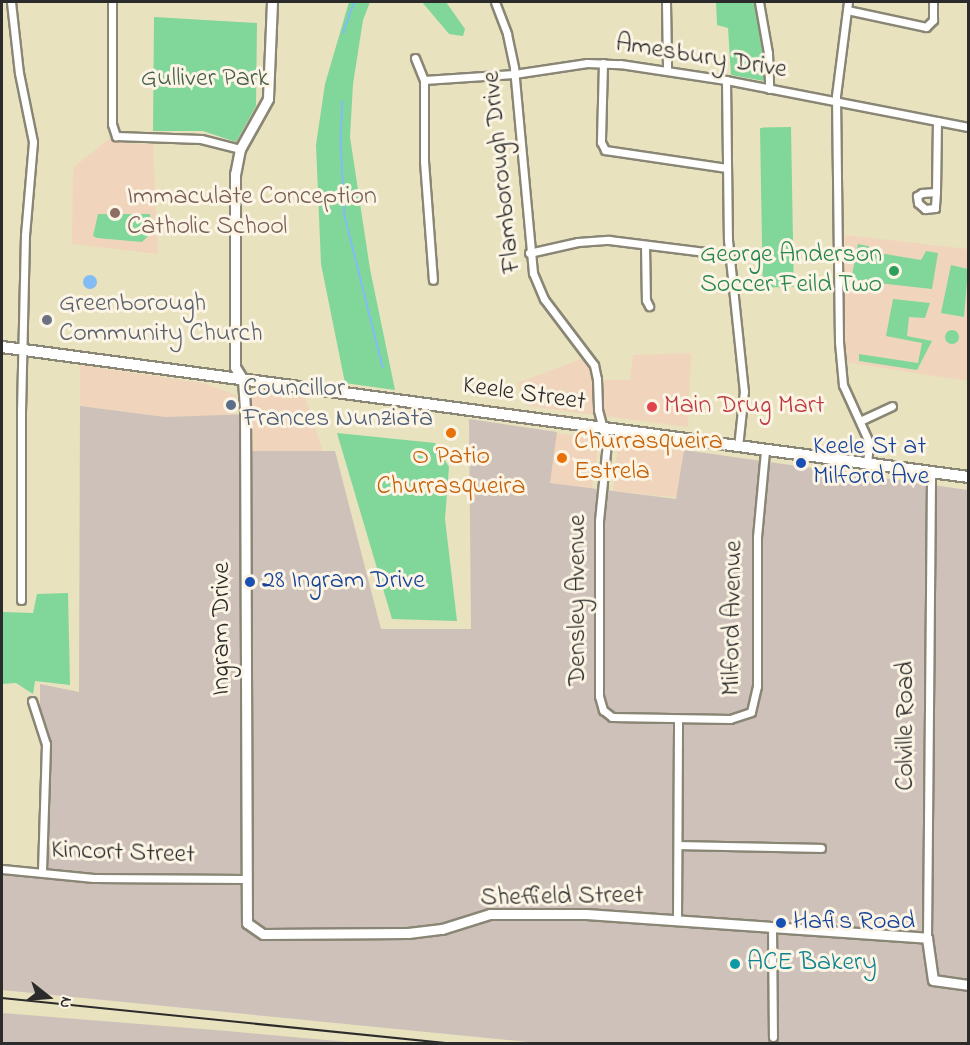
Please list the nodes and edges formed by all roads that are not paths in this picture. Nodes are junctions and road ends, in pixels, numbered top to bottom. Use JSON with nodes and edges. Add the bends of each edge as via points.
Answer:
{"nodes":[{"id":1,"x":11,"y":2,"type":"edge"},
{"id":2,"x":112,"y":2,"type":"edge"},
{"id":3,"x":272,"y":2,"type":"edge"},
{"id":4,"x":495,"y":2,"type":"edge"},
{"id":5,"x":666,"y":2,"type":"edge"},
{"id":6,"x":759,"y":2,"type":"edge"},
{"id":7,"x":848,"y":2,"type":"edge"},
{"id":8,"x":933,"y":2,"type":"edge"},
{"id":9,"x":846,"y":10,"type":"junction"},
{"id":10,"x":415,"y":58,"type":"dead end"},
{"id":11,"x":603,"y":63,"type":"junction"},
{"id":12,"x":667,"y":69,"type":"junction"},
{"id":13,"x":514,"y":74,"type":"junction"},
{"id":14,"x":424,"y":80,"type":"junction"},
{"id":15,"x":726,"y":80,"type":"junction"},
{"id":16,"x":769,"y":89,"type":"junction"},
{"id":17,"x":836,"y":102,"type":"junction"},
{"id":18,"x":937,"y":121,"type":"junction"},
{"id":19,"x":969,"y":127,"type":"edge"},
{"id":20,"x":240,"y":149,"type":"junction"},
{"id":21,"x":727,"y":168,"type":"junction"},
{"id":22,"x":936,"y":192,"type":"dead end"},
{"id":23,"x":645,"y":245,"type":"junction"},
{"id":24,"x":529,"y":254,"type":"junction"},
{"id":25,"x":729,"y":255,"type":"junction"},
{"id":26,"x":433,"y":279,"type":"dead end"},
{"id":27,"x":649,"y":306,"type":"dead end"},
{"id":28,"x":2,"y":347,"type":"edge"},
{"id":29,"x":24,"y":350,"type":"junction"},
{"id":30,"x":243,"y":380,"type":"junction"},
{"id":31,"x":892,"y":406,"type":"dead end"},
{"id":32,"x":862,"y":420,"type":"junction"},
{"id":33,"x":603,"y":429,"type":"junction"},
{"id":34,"x":738,"y":447,"type":"junction"},
{"id":35,"x":765,"y":450,"type":"junction"},
{"id":36,"x":867,"y":464,"type":"junction"},
{"id":37,"x":931,"y":470,"type":"junction"},
{"id":38,"x":969,"y":477,"type":"edge"},
{"id":39,"x":21,"y":600,"type":"dead end"},
{"id":40,"x":32,"y":701,"type":"dead end"},
{"id":41,"x":678,"y":720,"type":"junction"},
{"id":42,"x":678,"y":845,"type":"junction"},
{"id":43,"x":821,"y":848,"type":"dead end"},
{"id":44,"x":2,"y":869,"type":"edge"},
{"id":45,"x":42,"y":873,"type":"junction"},
{"id":46,"x":244,"y":879,"type":"junction"},
{"id":47,"x":677,"y":919,"type":"junction"},
{"id":48,"x":772,"y":927,"type":"junction"},
{"id":49,"x":927,"y":938,"type":"junction"},
{"id":50,"x":969,"y":985,"type":"edge"},
{"id":51,"x":773,"y":1037,"type":"dead end"}],
"edges":[{"from":1,"to":29,"type":"street","via":[[19,73],[33,142],[25,235]]},
{"from":2,"to":20,"type":"street","via":[[112,124],[116,136],[201,139]]},
{"from":3,"to":20,"type":"street","name":"Ingram Drive","via":[[268,99]]},
{"from":4,"to":13,"type":"street","name":"Flamborough Drive","via":[[507,34]]},
{"from":5,"to":12,"type":"street"},
{"from":6,"to":16,"type":"street","via":[[768,53]]},
{"from":7,"to":9,"type":"street"},
{"from":8,"to":9,"type":"street","via":[[933,20],[926,27]]},
{"from":9,"to":17,"type":"street"},
{"from":10,"to":14,"type":"street"},
{"from":11,"to":12,"type":"street","name":"Amesbury Drive"},
{"from":11,"to":13,"type":"street","name":"Amesbury Drive"},
{"from":11,"to":21,"type":"street","via":[[601,142],[605,150]]},
{"from":12,"to":15,"type":"street","name":"Amesbury Drive"},
{"from":13,"to":14,"type":"street","name":"Amesbury Drive"},
{"from":13,"to":24,"type":"street","name":"Flamborough Drive"},
{"from":14,"to":26,"type":"street","via":[[424,161]]},
{"from":15,"to":16,"type":"street","name":"Amesbury Drive"},
{"from":15,"to":21,"type":"street"},
{"from":16,"to":17,"type":"street","name":"Amesbury Drive"},
{"from":17,"to":18,"type":"street","name":"Amesbury Drive"},
{"from":17,"to":32,"type":"street","via":[[841,373],[850,402]]},
{"from":18,"to":19,"type":"street","name":"Amesbury Drive"},
{"from":18,"to":22,"type":"street"},
{"from":20,"to":30,"type":"street","name":"Ingram Drive","via":[[235,174],[235,367]]},
{"from":21,"to":25,"type":"street"},
{"from":23,"to":24,"type":"street","via":[[585,241]]},
{"from":23,"to":25,"type":"street"},
{"from":23,"to":27,"type":"street"},
{"from":24,"to":33,"type":"street","name":"Flamborough Drive","via":[[544,299],[594,366]]},
{"from":25,"to":34,"type":"street","via":[[744,372]]},
{"from":28,"to":29,"type":"main road","name":"Keele Street"},
{"from":29,"to":30,"type":"main road","name":"Keele Street"},
{"from":29,"to":39,"type":"street"},
{"from":30,"to":33,"type":"main road","name":"Keele Street"},
{"from":30,"to":46,"type":"street","name":"Ingram Drive"},
{"from":31,"to":32,"type":"street"},
{"from":32,"to":36,"type":"street","via":[[869,442]]},
{"from":33,"to":34,"type":"main road","name":"Keele Street"},
{"from":33,"to":41,"type":"street","name":"Densley Avenue","via":[[607,443],[599,521],[601,705],[612,717],[620,719]]},
{"from":34,"to":35,"type":"main road","name":"Keele Street"},
{"from":35,"to":36,"type":"main road","name":"Keele Street"},
{"from":35,"to":41,"type":"street","name":"Milford Avenue","via":[[757,528],[756,700],[751,712],[740,718]]},
{"from":36,"to":37,"type":"main road","name":"Keele Street"},
{"from":37,"to":38,"type":"main road","name":"Keele Street"},
{"from":37,"to":49,"type":"street","name":"Colville Road"},
{"from":40,"to":45,"type":"street","via":[[46,744]]},
{"from":41,"to":42,"type":"street"},
{"from":42,"to":43,"type":"street"},
{"from":42,"to":47,"type":"street"},
{"from":44,"to":45,"type":"street","name":"Kincort Street"},
{"from":45,"to":46,"type":"street","name":"Kincort Street","via":[[94,878]]},
{"from":46,"to":47,"type":"street","name":"Sheffield Street","via":[[247,923],[263,934],[428,932],[504,914]]},
{"from":47,"to":48,"type":"street","name":"Sheffield Street"},
{"from":48,"to":49,"type":"street","name":"Sheffield Street"},
{"from":48,"to":51,"type":"street"},
{"from":49,"to":50,"type":"street","name":"Colville Road","via":[[933,980]]}]}
